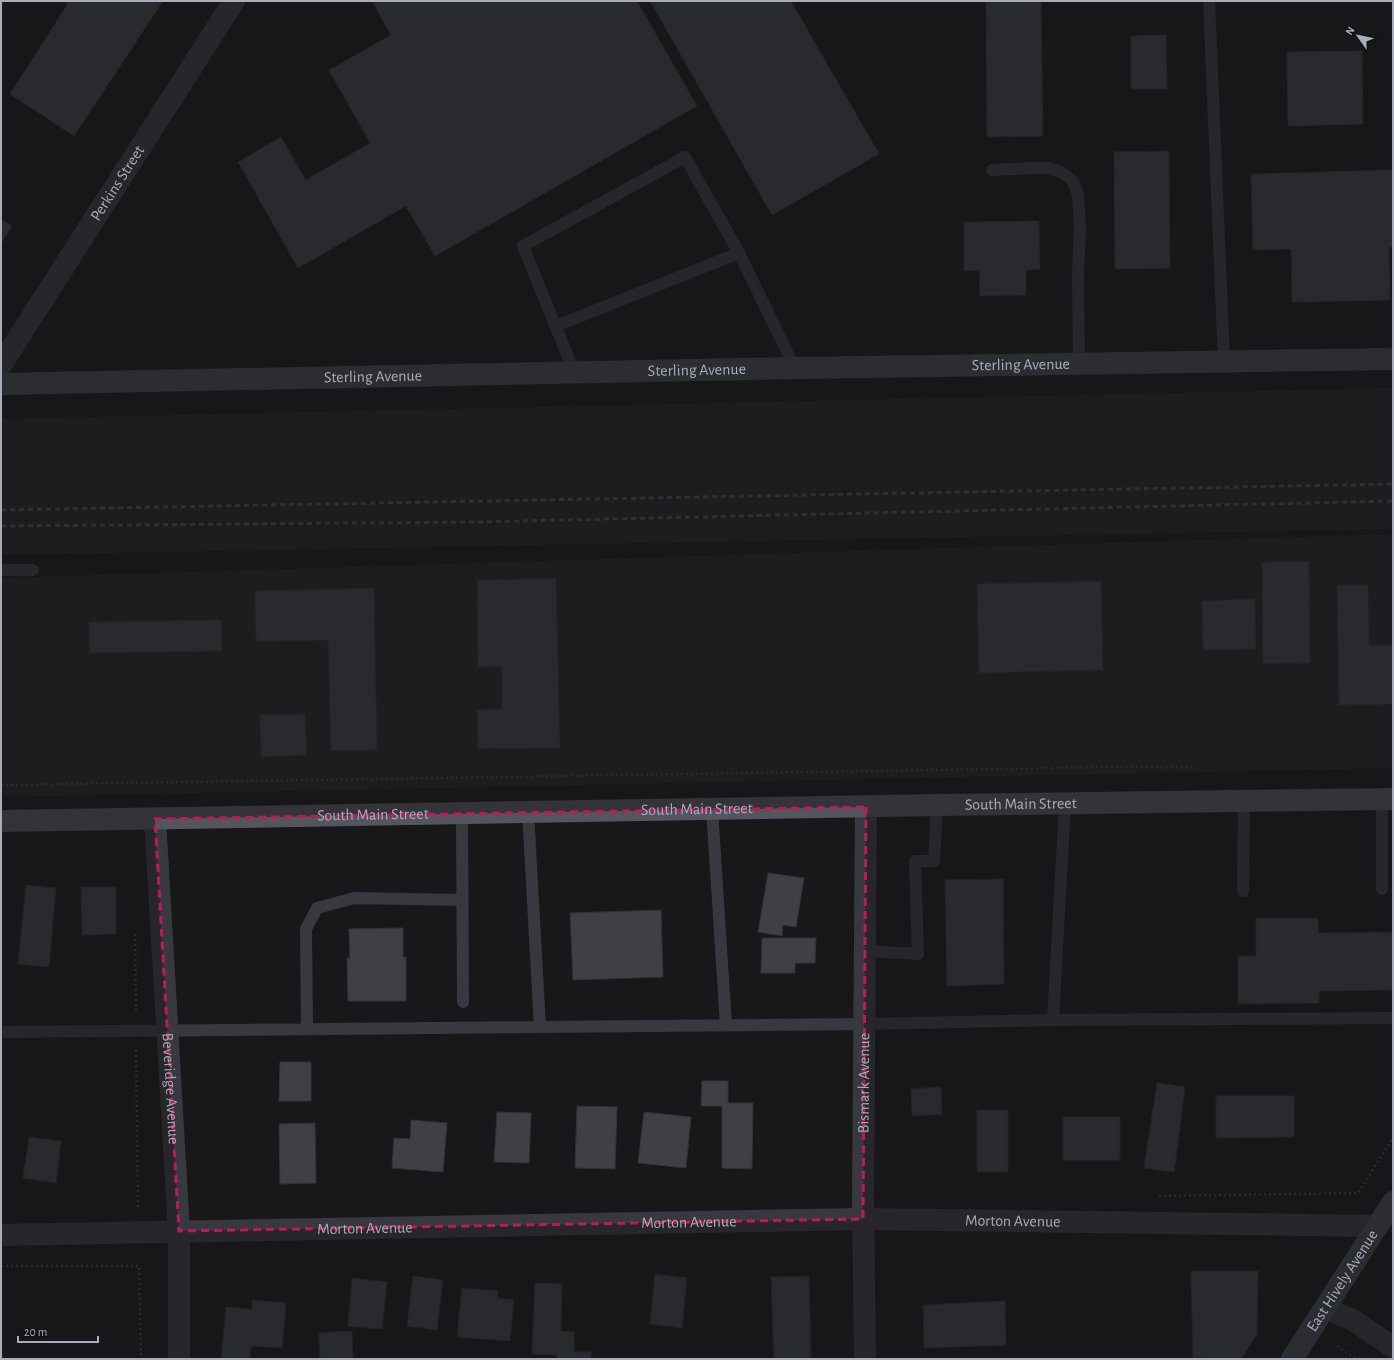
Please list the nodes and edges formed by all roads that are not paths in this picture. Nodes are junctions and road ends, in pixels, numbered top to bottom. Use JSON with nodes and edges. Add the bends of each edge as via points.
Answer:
{"nodes":[{"id":1,"x":234,"y":1,"type":"edge"},
{"id":2,"x":1209,"y":1,"type":"edge"},
{"id":3,"x":992,"y":170,"type":"dead end"},
{"id":4,"x":739,"y":253,"type":"junction"},
{"id":5,"x":556,"y":326,"type":"junction"},
{"id":6,"x":1393,"y":360,"type":"edge"},
{"id":7,"x":1224,"y":362,"type":"junction"},
{"id":8,"x":1,"y":365,"type":"edge"},
{"id":9,"x":1079,"y":365,"type":"junction"},
{"id":10,"x":796,"y":368,"type":"junction"},
{"id":11,"x":575,"y":374,"type":"junction"},
{"id":12,"x":1,"y":384,"type":"edge"},
{"id":13,"x":1,"y":570,"type":"edge"},
{"id":14,"x":33,"y":570,"type":"dead end"},
{"id":15,"x":1388,"y":799,"type":"edge"},
{"id":16,"x":1244,"y":801,"type":"junction"},
{"id":17,"x":1065,"y":804,"type":"junction"},
{"id":18,"x":937,"y":805,"type":"junction"},
{"id":19,"x":866,"y":807,"type":"junction"},
{"id":20,"x":712,"y":809,"type":"junction"},
{"id":21,"x":528,"y":812,"type":"junction"},
{"id":22,"x":462,"y":813,"type":"junction"},
{"id":23,"x":154,"y":818,"type":"junction"},
{"id":24,"x":1,"y":821,"type":"edge"},
{"id":25,"x":1382,"y":889,"type":"dead end"},
{"id":26,"x":1243,"y":891,"type":"dead end"},
{"id":27,"x":462,"y":900,"type":"junction"},
{"id":28,"x":865,"y":952,"type":"junction"},
{"id":29,"x":463,"y":1002,"type":"dead end"},
{"id":30,"x":1393,"y":1018,"type":"edge"},
{"id":31,"x":1053,"y":1020,"type":"junction"},
{"id":32,"x":864,"y":1024,"type":"junction"},
{"id":33,"x":726,"y":1025,"type":"junction"},
{"id":34,"x":540,"y":1027,"type":"junction"},
{"id":35,"x":307,"y":1029,"type":"junction"},
{"id":36,"x":168,"y":1030,"type":"junction"},
{"id":37,"x":1,"y":1032,"type":"edge"},
{"id":38,"x":1393,"y":1202,"type":"edge"},
{"id":39,"x":863,"y":1219,"type":"junction"},
{"id":40,"x":1377,"y":1226,"type":"junction"},
{"id":41,"x":179,"y":1231,"type":"junction"},
{"id":42,"x":1,"y":1235,"type":"edge"},
{"id":43,"x":1325,"y":1308,"type":"junction"},
{"id":44,"x":1393,"y":1347,"type":"edge"},
{"id":45,"x":179,"y":1359,"type":"edge"},
{"id":46,"x":865,"y":1359,"type":"edge"},
{"id":47,"x":1292,"y":1359,"type":"edge"}],
"edges":[{"from":1,"to":8,"type":"street","name":"Perkins Street"},
{"from":2,"to":7,"type":"lane"},
{"from":3,"to":9,"type":"lane","via":[[1048,168],[1061,172],[1072,180],[1078,194],[1080,227]]},
{"from":4,"to":5,"type":"lane"},
{"from":4,"to":5,"type":"lane","via":[[685,157],[523,246]]},
{"from":4,"to":10,"type":"lane"},
{"from":5,"to":11,"type":"lane"},
{"from":6,"to":7,"type":"street","name":"Sterling Avenue"},
{"from":7,"to":9,"type":"street","name":"Sterling Avenue"},
{"from":9,"to":10,"type":"street","name":"Sterling Avenue"},
{"from":10,"to":11,"type":"street","name":"Sterling Avenue"},
{"from":11,"to":12,"type":"street","name":"Sterling Avenue"},
{"from":13,"to":14,"type":"lane"},
{"from":15,"to":16,"type":"main road","name":"South Main Street"},
{"from":15,"to":25,"type":"lane"},
{"from":16,"to":17,"type":"main road","name":"South Main Street"},
{"from":16,"to":26,"type":"lane"},
{"from":17,"to":18,"type":"main road","name":"South Main Street"},
{"from":17,"to":31,"type":"lane"},
{"from":18,"to":19,"type":"main road","name":"South Main Street"},
{"from":18,"to":28,"type":"lane","via":[[934,861],[915,861],[918,954]]},
{"from":19,"to":20,"type":"main road","name":"South Main Street"},
{"from":19,"to":28,"type":"street","name":"Bismark Avenue"},
{"from":20,"to":21,"type":"main road","name":"South Main Street"},
{"from":20,"to":33,"type":"lane"},
{"from":21,"to":22,"type":"main road","name":"South Main Street"},
{"from":21,"to":34,"type":"lane"},
{"from":22,"to":23,"type":"main road","name":"South Main Street"},
{"from":22,"to":27,"type":"lane"},
{"from":23,"to":24,"type":"main road","name":"South Main Street"},
{"from":23,"to":36,"type":"street","name":"Beveridge Avenue"},
{"from":27,"to":29,"type":"lane"},
{"from":27,"to":35,"type":"lane","via":[[354,898],[317,908],[306,929]]},
{"from":28,"to":32,"type":"street","name":"Bismark Avenue"},
{"from":30,"to":31,"type":"lane"},
{"from":31,"to":32,"type":"lane"},
{"from":32,"to":33,"type":"lane"},
{"from":32,"to":39,"type":"street","name":"Bismark Avenue"},
{"from":33,"to":34,"type":"lane"},
{"from":34,"to":35,"type":"lane"},
{"from":35,"to":36,"type":"lane"},
{"from":36,"to":37,"type":"lane"},
{"from":36,"to":41,"type":"street","name":"Beveridge Avenue"},
{"from":38,"to":40,"type":"street","name":"East Hively Avenue"},
{"from":39,"to":40,"type":"street","name":"Morton Avenue"},
{"from":39,"to":41,"type":"street","name":"Morton Avenue"},
{"from":39,"to":46,"type":"street","name":"Bismark Avenue"},
{"from":40,"to":43,"type":"street","name":"East Hively Avenue"},
{"from":41,"to":42,"type":"street","name":"Morton Avenue"},
{"from":41,"to":45,"type":"street","name":"Beveridge Avenue"},
{"from":43,"to":44,"type":"street","via":[[1354,1320]]},
{"from":43,"to":47,"type":"street","name":"East Hively Avenue"}]}
